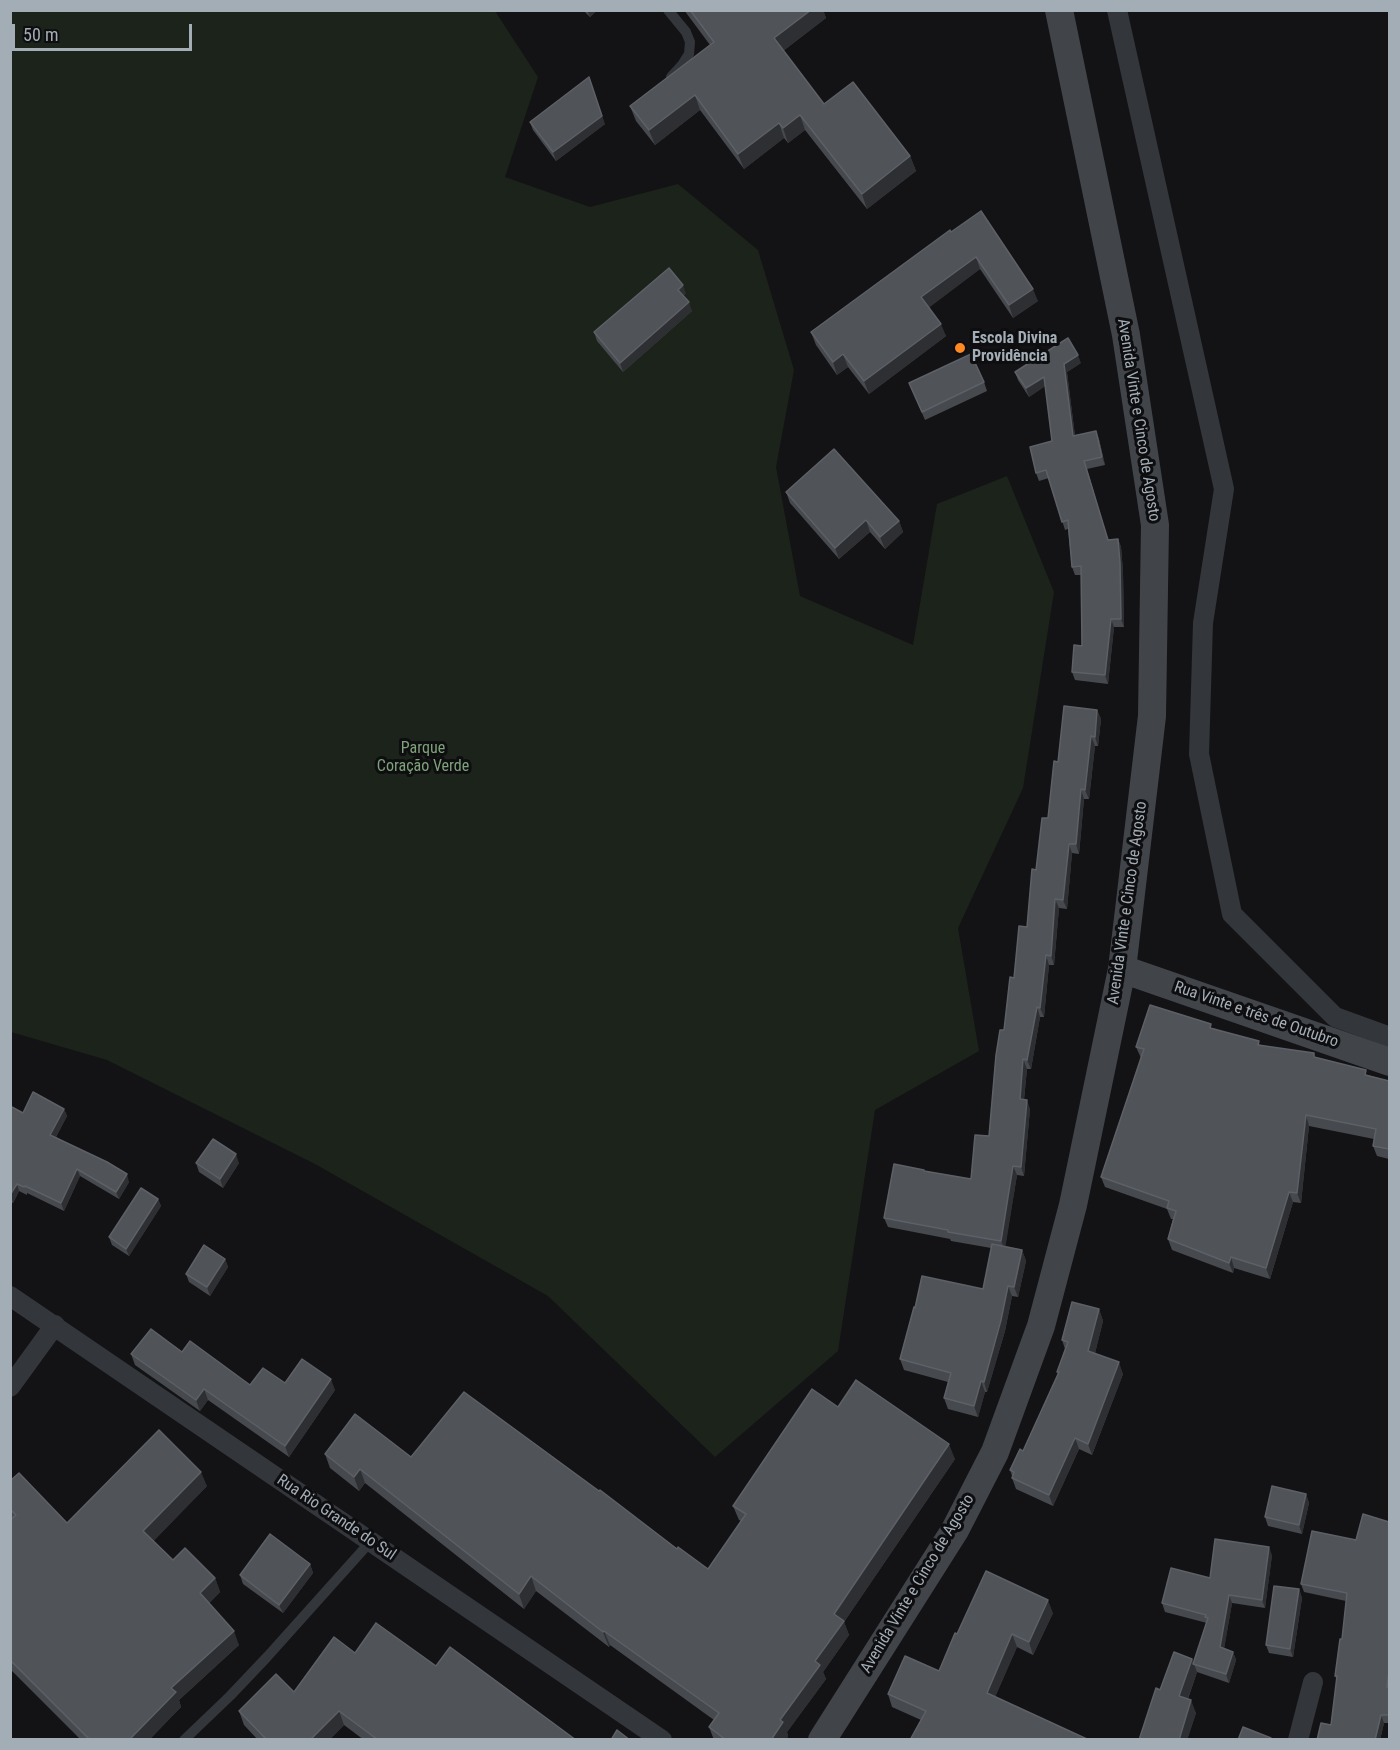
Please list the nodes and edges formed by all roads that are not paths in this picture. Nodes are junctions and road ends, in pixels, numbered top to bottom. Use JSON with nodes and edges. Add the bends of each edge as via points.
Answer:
{"nodes":[{"id":1,"x":668,"y":10,"type":"edge"},
{"id":2,"x":1059,"y":10,"type":"edge"},
{"id":3,"x":1117,"y":10,"type":"edge"},
{"id":4,"x":663,"y":84,"type":"edge"},
{"id":5,"x":1122,"y":969,"type":"junction"},
{"id":6,"x":1389,"y":1037,"type":"edge"},
{"id":7,"x":1389,"y":1062,"type":"edge"},
{"id":8,"x":10,"y":1296,"type":"edge"},
{"id":9,"x":55,"y":1325,"type":"junction"},
{"id":10,"x":10,"y":1387,"type":"edge"},
{"id":11,"x":370,"y":1541,"type":"junction"},
{"id":12,"x":1313,"y":1682,"type":"dead end"},
{"id":13,"x":184,"y":1740,"type":"edge"},
{"id":14,"x":662,"y":1740,"type":"edge"},
{"id":15,"x":822,"y":1740,"type":"edge"},
{"id":16,"x":1298,"y":1740,"type":"edge"}],
"edges":[{"from":1,"to":4,"type":"lane","via":[[686,32],[690,47],[682,65]]},
{"from":2,"to":5,"type":"main road","name":"Avenida Vinte e Cinco de Agosto","via":[[1126,335],[1155,525],[1152,716]]},
{"from":3,"to":6,"type":"street","via":[[1224,489],[1203,623],[1199,754],[1232,914],[1335,1017]]},
{"from":5,"to":7,"type":"main road","name":"Rua Vinte e três de Outubro"},
{"from":5,"to":15,"type":"main road","name":"Avenida Vinte e Cinco de Agosto","via":[[1073,1205],[1041,1326],[995,1452],[955,1530]]},
{"from":8,"to":9,"type":"street","name":"Rua Rio Grande do Sul"},
{"from":9,"to":10,"type":"street"},
{"from":9,"to":11,"type":"street","name":"Rua Rio Grande do Sul"},
{"from":11,"to":13,"type":"lane","via":[[267,1657]]},
{"from":11,"to":14,"type":"street","name":"Rua Rio Grande do Sul"},
{"from":12,"to":16,"type":"street"}]}
